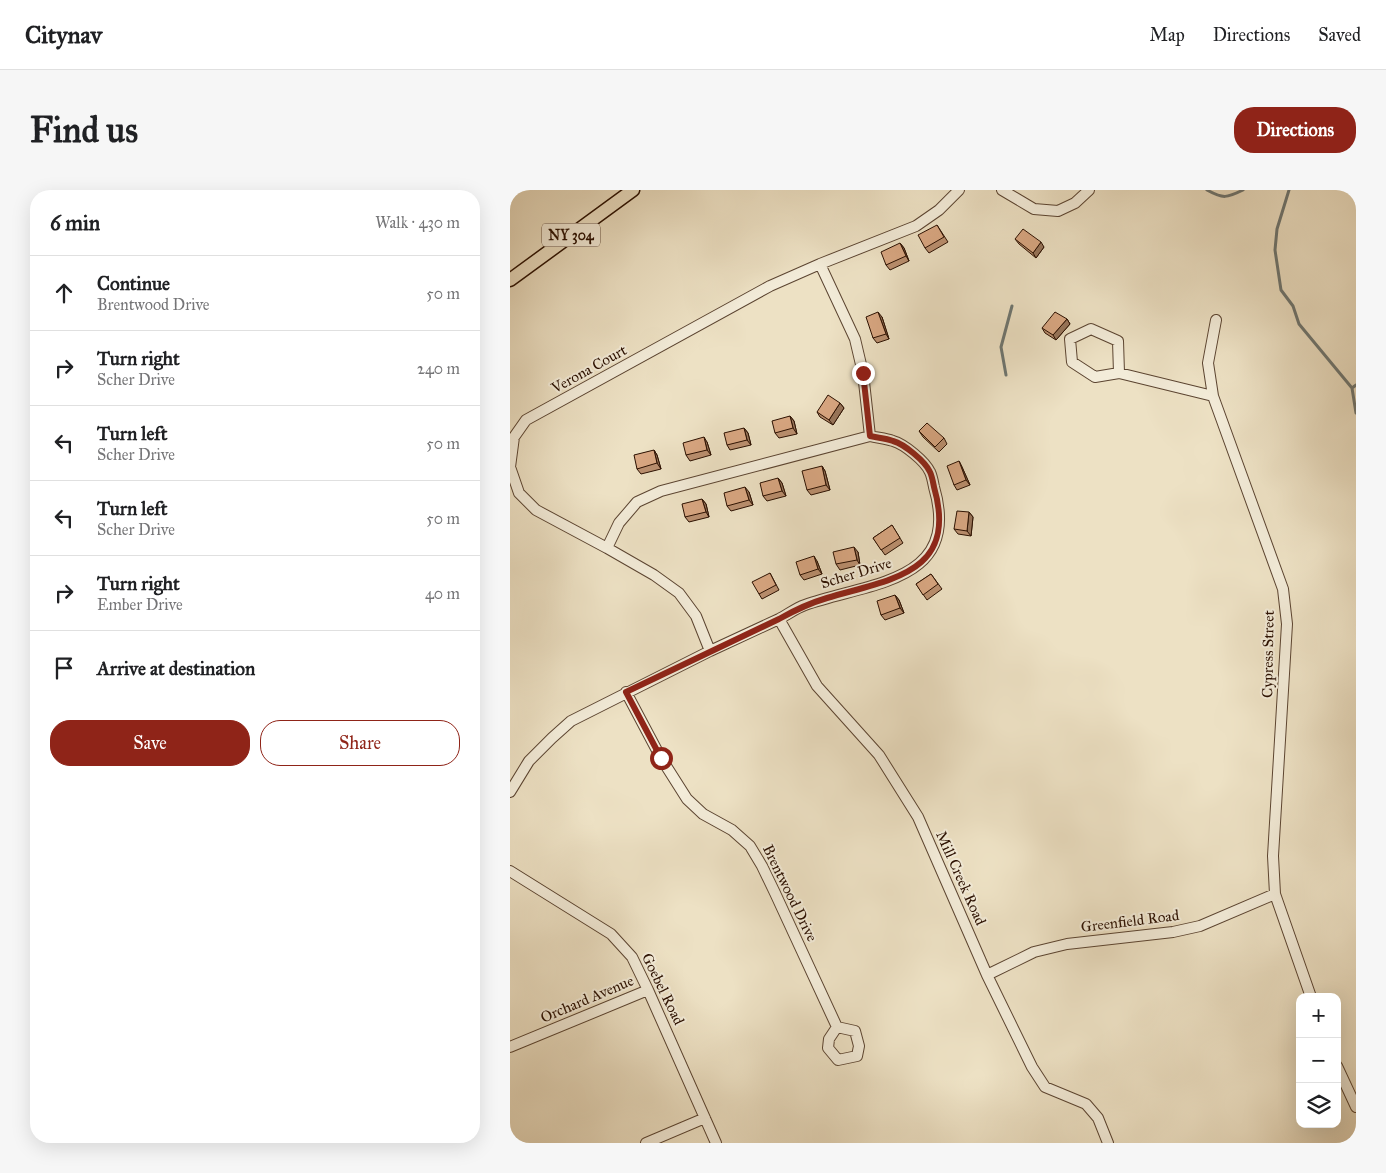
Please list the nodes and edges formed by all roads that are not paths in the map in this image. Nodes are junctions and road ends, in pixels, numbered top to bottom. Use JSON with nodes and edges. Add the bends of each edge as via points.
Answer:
{"nodes":[{"id":1,"x":633,"y":190,"type":"edge"},
{"id":2,"x":960,"y":190,"type":"edge"},
{"id":3,"x":1002,"y":190,"type":"edge"},
{"id":4,"x":1090,"y":190,"type":"edge"},
{"id":5,"x":820,"y":264,"type":"junction"},
{"id":6,"x":510,"y":280,"type":"edge"},
{"id":7,"x":1216,"y":320,"type":"dead end"},
{"id":8,"x":1119,"y":373,"type":"junction"},
{"id":9,"x":1213,"y":396,"type":"junction"},
{"id":10,"x":870,"y":436,"type":"junction"},
{"id":11,"x":607,"y":548,"type":"junction"},
{"id":12,"x":779,"y":619,"type":"junction"},
{"id":13,"x":710,"y":651,"type":"junction"},
{"id":14,"x":626,"y":692,"type":"junction"},
{"id":15,"x":510,"y":792,"type":"edge"},
{"id":16,"x":510,"y":871,"type":"edge"},
{"id":17,"x":1275,"y":894,"type":"junction"},
{"id":18,"x":987,"y":975,"type":"junction"},
{"id":19,"x":648,"y":990,"type":"junction"},
{"id":20,"x":1310,"y":993,"type":"edge"},
{"id":21,"x":837,"y":1027,"type":"dead end"},
{"id":22,"x":510,"y":1047,"type":"edge"},
{"id":23,"x":1341,"y":1075,"type":"edge"},
{"id":24,"x":1356,"y":1107,"type":"edge"},
{"id":25,"x":705,"y":1118,"type":"junction"},
{"id":26,"x":646,"y":1143,"type":"edge"},
{"id":27,"x":716,"y":1143,"type":"edge"},
{"id":28,"x":1108,"y":1143,"type":"edge"}],
"edges":[{"from":1,"to":6,"type":"main road","number":"NY 304"},
{"from":2,"to":5,"type":"street","name":"Verona Court","via":[[916,226]]},
{"from":3,"to":4,"type":"street","via":[[1034,209],[1058,210],[1075,203]]},
{"from":5,"to":10,"type":"street","via":[[855,339],[863,373]]},
{"from":5,"to":11,"type":"street","name":"Verona Court","via":[[770,286],[526,420],[514,437],[510,467],[519,493],[536,510]]},
{"from":7,"to":9,"type":"street","name":"Cypress Street","via":[[1208,363]]},
{"from":8,"to":8,"type":"street","via":[[1095,377],[1072,362],[1070,339],[1091,329],[1118,341]]},
{"from":8,"to":9,"type":"street"},
{"from":9,"to":17,"type":"street","name":"Cypress Street","via":[[1283,589],[1288,624],[1272,856]]},
{"from":10,"to":11,"type":"street","name":"Scher Drive","via":[[662,490],[636,502],[618,523]]},
{"from":10,"to":12,"type":"street","name":"Scher Drive","via":[[894,441],[912,452],[930,471],[940,522],[936,544],[921,562],[900,577],[803,606]]},
{"from":11,"to":13,"type":"street","name":"Verona Court","via":[[654,575],[679,594],[696,616]]},
{"from":12,"to":13,"type":"street","name":"Scher Drive"},
{"from":12,"to":18,"type":"street","name":"Mill Creek Road","via":[[817,686],[880,755],[918,817]]},
{"from":13,"to":14,"type":"street","name":"Scher Drive"},
{"from":14,"to":15,"type":"street","name":"Scher Drive","via":[[571,721],[529,762]]},
{"from":14,"to":21,"type":"street","name":"Brentwood Drive","via":[[687,799],[750,846],[776,893]]},
{"from":16,"to":19,"type":"street","name":"Goebel Road","via":[[611,934],[632,957]]},
{"from":17,"to":18,"type":"street","name":"Greenfield Road","via":[[1200,926],[1067,944],[1034,952]]},
{"from":17,"to":20,"type":"street","name":"Cypress Street"},
{"from":18,"to":28,"type":"street","name":"Mill Creek Road","via":[[1045,1087],[1086,1104],[1098,1118]]},
{"from":19,"to":22,"type":"street","name":"Orchard Avenue"},
{"from":19,"to":25,"type":"street","name":"Goebel Road"},
{"from":23,"to":24,"type":"street"},
{"from":25,"to":26,"type":"street"},
{"from":25,"to":27,"type":"street","name":"Goebel Road"}]}
